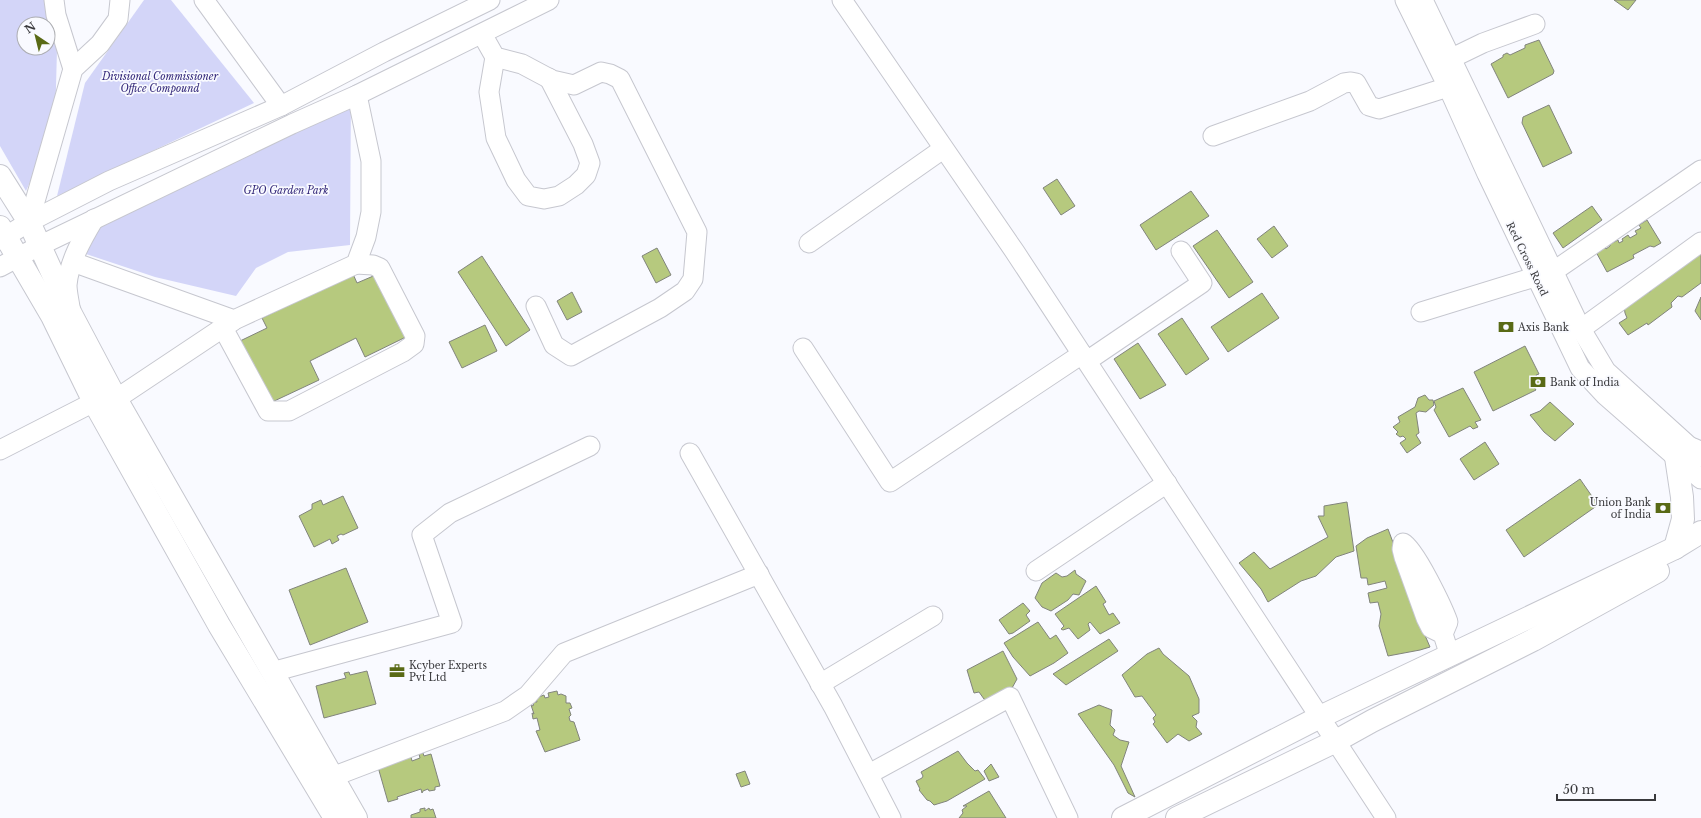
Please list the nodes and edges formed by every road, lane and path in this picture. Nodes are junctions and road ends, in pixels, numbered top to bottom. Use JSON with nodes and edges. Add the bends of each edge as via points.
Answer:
{"nodes":[{"id":1,"x":54,"y":0,"type":"edge"},
{"id":2,"x":120,"y":0,"type":"edge"},
{"id":3,"x":204,"y":0,"type":"edge"},
{"id":4,"x":490,"y":0,"type":"edge"},
{"id":5,"x":549,"y":0,"type":"edge"},
{"id":6,"x":842,"y":0,"type":"edge"},
{"id":7,"x":1423,"y":11,"type":"edge"},
{"id":8,"x":1535,"y":24,"type":"dead end"},
{"id":9,"x":482,"y":34,"type":"junction"},
{"id":10,"x":1444,"y":53,"type":"junction"},
{"id":11,"x":495,"y":57,"type":"junction"},
{"id":12,"x":73,"y":69,"type":"junction"},
{"id":13,"x":548,"y":78,"type":"junction"},
{"id":14,"x":1455,"y":83,"type":"junction"},
{"id":15,"x":357,"y":95,"type":"junction"},
{"id":16,"x":281,"y":106,"type":"junction"},
{"id":17,"x":1213,"y":136,"type":"dead end"},
{"id":18,"x":943,"y":149,"type":"junction"},
{"id":19,"x":1701,"y":170,"type":"edge"},
{"id":20,"x":0,"y":176,"type":"edge"},
{"id":21,"x":94,"y":219,"type":"junction"},
{"id":22,"x":29,"y":222,"type":"junction"},
{"id":23,"x":2,"y":235,"type":"edge"},
{"id":24,"x":809,"y":242,"type":"dead end"},
{"id":25,"x":1701,"y":242,"type":"edge"},
{"id":26,"x":39,"y":246,"type":"junction"},
{"id":27,"x":1181,"y":251,"type":"dead end"},
{"id":28,"x":73,"y":262,"type":"junction"},
{"id":29,"x":9,"y":263,"type":"edge"},
{"id":30,"x":356,"y":264,"type":"junction"},
{"id":31,"x":1554,"y":271,"type":"junction"},
{"id":32,"x":1535,"y":277,"type":"junction"},
{"id":33,"x":536,"y":306,"type":"dead end"},
{"id":34,"x":1421,"y":312,"type":"dead end"},
{"id":35,"x":71,"y":314,"type":"junction"},
{"id":36,"x":228,"y":324,"type":"junction"},
{"id":37,"x":1582,"y":329,"type":"junction"},
{"id":38,"x":803,"y":348,"type":"dead end"},
{"id":39,"x":1084,"y":358,"type":"junction"},
{"id":40,"x":116,"y":399,"type":"junction"},
{"id":41,"x":94,"y":402,"type":"junction"},
{"id":42,"x":590,"y":446,"type":"dead end"},
{"id":43,"x":0,"y":450,"type":"edge"},
{"id":44,"x":690,"y":453,"type":"dead end"},
{"id":45,"x":1692,"y":454,"type":"edge"},
{"id":46,"x":1701,"y":479,"type":"edge"},
{"id":47,"x":1167,"y":483,"type":"junction"},
{"id":48,"x":1700,"y":545,"type":"edge"},
{"id":49,"x":1675,"y":548,"type":"junction"},
{"id":50,"x":1036,"y":571,"type":"dead end"},
{"id":51,"x":758,"y":574,"type":"junction"},
{"id":52,"x":933,"y":616,"type":"dead end"},
{"id":53,"x":1522,"y":621,"type":"junction"},
{"id":54,"x":1443,"y":634,"type":"dead end"},
{"id":55,"x":1533,"y":640,"type":"junction"},
{"id":56,"x":1450,"y":656,"type":"junction"},
{"id":57,"x":272,"y":672,"type":"junction"},
{"id":58,"x":820,"y":684,"type":"junction"},
{"id":59,"x":1320,"y":717,"type":"junction"},
{"id":60,"x":1336,"y":741,"type":"junction"},
{"id":61,"x":869,"y":774,"type":"junction"},
{"id":62,"x":332,"y":777,"type":"junction"},
{"id":63,"x":335,"y":818,"type":"edge"},
{"id":64,"x":356,"y":818,"type":"edge"},
{"id":65,"x":891,"y":818,"type":"edge"},
{"id":66,"x":1068,"y":818,"type":"edge"},
{"id":67,"x":1123,"y":818,"type":"edge"},
{"id":68,"x":1178,"y":818,"type":"edge"},
{"id":69,"x":1386,"y":818,"type":"edge"}],
"edges":[{"from":1,"to":12,"type":"street","via":[[56,15]]},
{"from":2,"to":12,"type":"street","via":[[118,19],[100,44]]},
{"from":3,"to":16,"type":"street"},
{"from":4,"to":16,"type":"street"},
{"from":5,"to":9,"type":"street"},
{"from":6,"to":18,"type":"street"},
{"from":7,"to":10,"type":"street","name":"Red Cross Road"},
{"from":8,"to":10,"type":"street","via":[[1483,43]]},
{"from":9,"to":11,"type":"street"},
{"from":9,"to":15,"type":"street"},
{"from":10,"to":14,"type":"street","name":"Red Cross Road"},
{"from":11,"to":13,"type":"street","via":[[522,64]]},
{"from":11,"to":13,"type":"street","via":[[489,92],[496,138],[516,180],[528,196],[544,199],[559,196],[576,185],[586,175],[590,162]]},
{"from":12,"to":22,"type":"street"},
{"from":13,"to":33,"type":"street","via":[[574,85],[601,72],[620,79],[696,232],[693,279],[685,291],[660,308],[571,356],[554,345]]},
{"from":14,"to":17,"type":"street","via":[[1379,109],[1369,106],[1356,83],[1344,83],[1310,101]]},
{"from":14,"to":31,"type":"street","name":"Red Cross Road"},
{"from":14,"to":32,"type":"street","name":"Red Cross Road","via":[[1487,174]]},
{"from":15,"to":21,"type":"street"},
{"from":15,"to":30,"type":"street","via":[[371,161],[371,212],[366,237]]},
{"from":16,"to":22,"type":"street","via":[[109,181]]},
{"from":18,"to":24,"type":"street"},
{"from":18,"to":39,"type":"street","via":[[1015,252]]},
{"from":19,"to":31,"type":"street"},
{"from":20,"to":22,"type":"main road"},
{"from":21,"to":26,"type":"street"},
{"from":21,"to":28,"type":"street","via":[[82,239]]},
{"from":22,"to":23,"type":"street"},
{"from":22,"to":26,"type":"main road"},
{"from":23,"to":29,"type":"main road"},
{"from":25,"to":37,"type":"street"},
{"from":26,"to":29,"type":"street"},
{"from":26,"to":35,"type":"main road"},
{"from":27,"to":39,"type":"street","via":[[1202,283]]},
{"from":28,"to":35,"type":"street","via":[[67,287]]},
{"from":28,"to":36,"type":"street"},
{"from":29,"to":41,"type":"main road","via":[[52,316]]},
{"from":30,"to":36,"type":"street"},
{"from":30,"to":36,"type":"street","via":[[380,268],[415,336],[414,344],[404,352],[289,411],[268,411]]},
{"from":31,"to":32,"type":"street"},
{"from":31,"to":37,"type":"street","name":"Red Cross Road"},
{"from":32,"to":34,"type":"street"},
{"from":32,"to":45,"type":"street","name":"Red Cross Road","via":[[1580,368],[1605,395]]},
{"from":35,"to":40,"type":"main road"},
{"from":36,"to":40,"type":"street"},
{"from":37,"to":45,"type":"street","name":"Red Cross Road","via":[[1606,371]]},
{"from":38,"to":39,"type":"street","via":[[890,482]]},
{"from":39,"to":47,"type":"street"},
{"from":40,"to":41,"type":"street"},
{"from":40,"to":57,"type":"main road"},
{"from":41,"to":43,"type":"street"},
{"from":41,"to":63,"type":"main road","via":[[219,624]]},
{"from":42,"to":57,"type":"street","via":[[450,513],[422,535],[452,623]]},
{"from":44,"to":51,"type":"street"},
{"from":45,"to":46,"type":"street","name":"Red Cross Road"},
{"from":45,"to":49,"type":"main road","via":[[1682,497],[1682,520]]},
{"from":47,"to":50,"type":"street"},
{"from":47,"to":59,"type":"street"},
{"from":48,"to":49,"type":"main road"},
{"from":48,"to":55,"type":"main road"},
{"from":49,"to":53,"type":"main road"},
{"from":51,"to":58,"type":"street"},
{"from":51,"to":62,"type":"street","via":[[564,653],[528,695],[505,711]]},
{"from":52,"to":58,"type":"street"},
{"from":53,"to":55,"type":"main road"},
{"from":53,"to":56,"type":"main road"},
{"from":54,"to":56,"type":"street"},
{"from":55,"to":60,"type":"main road"},
{"from":56,"to":59,"type":"main road"},
{"from":57,"to":62,"type":"main road"},
{"from":58,"to":61,"type":"street"},
{"from":59,"to":60,"type":"street"},
{"from":59,"to":67,"type":"main road"},
{"from":60,"to":68,"type":"main road"},
{"from":60,"to":69,"type":"street"},
{"from":61,"to":65,"type":"street"},
{"from":61,"to":66,"type":"street","via":[[1010,697]]},
{"from":62,"to":64,"type":"main road"}]}
